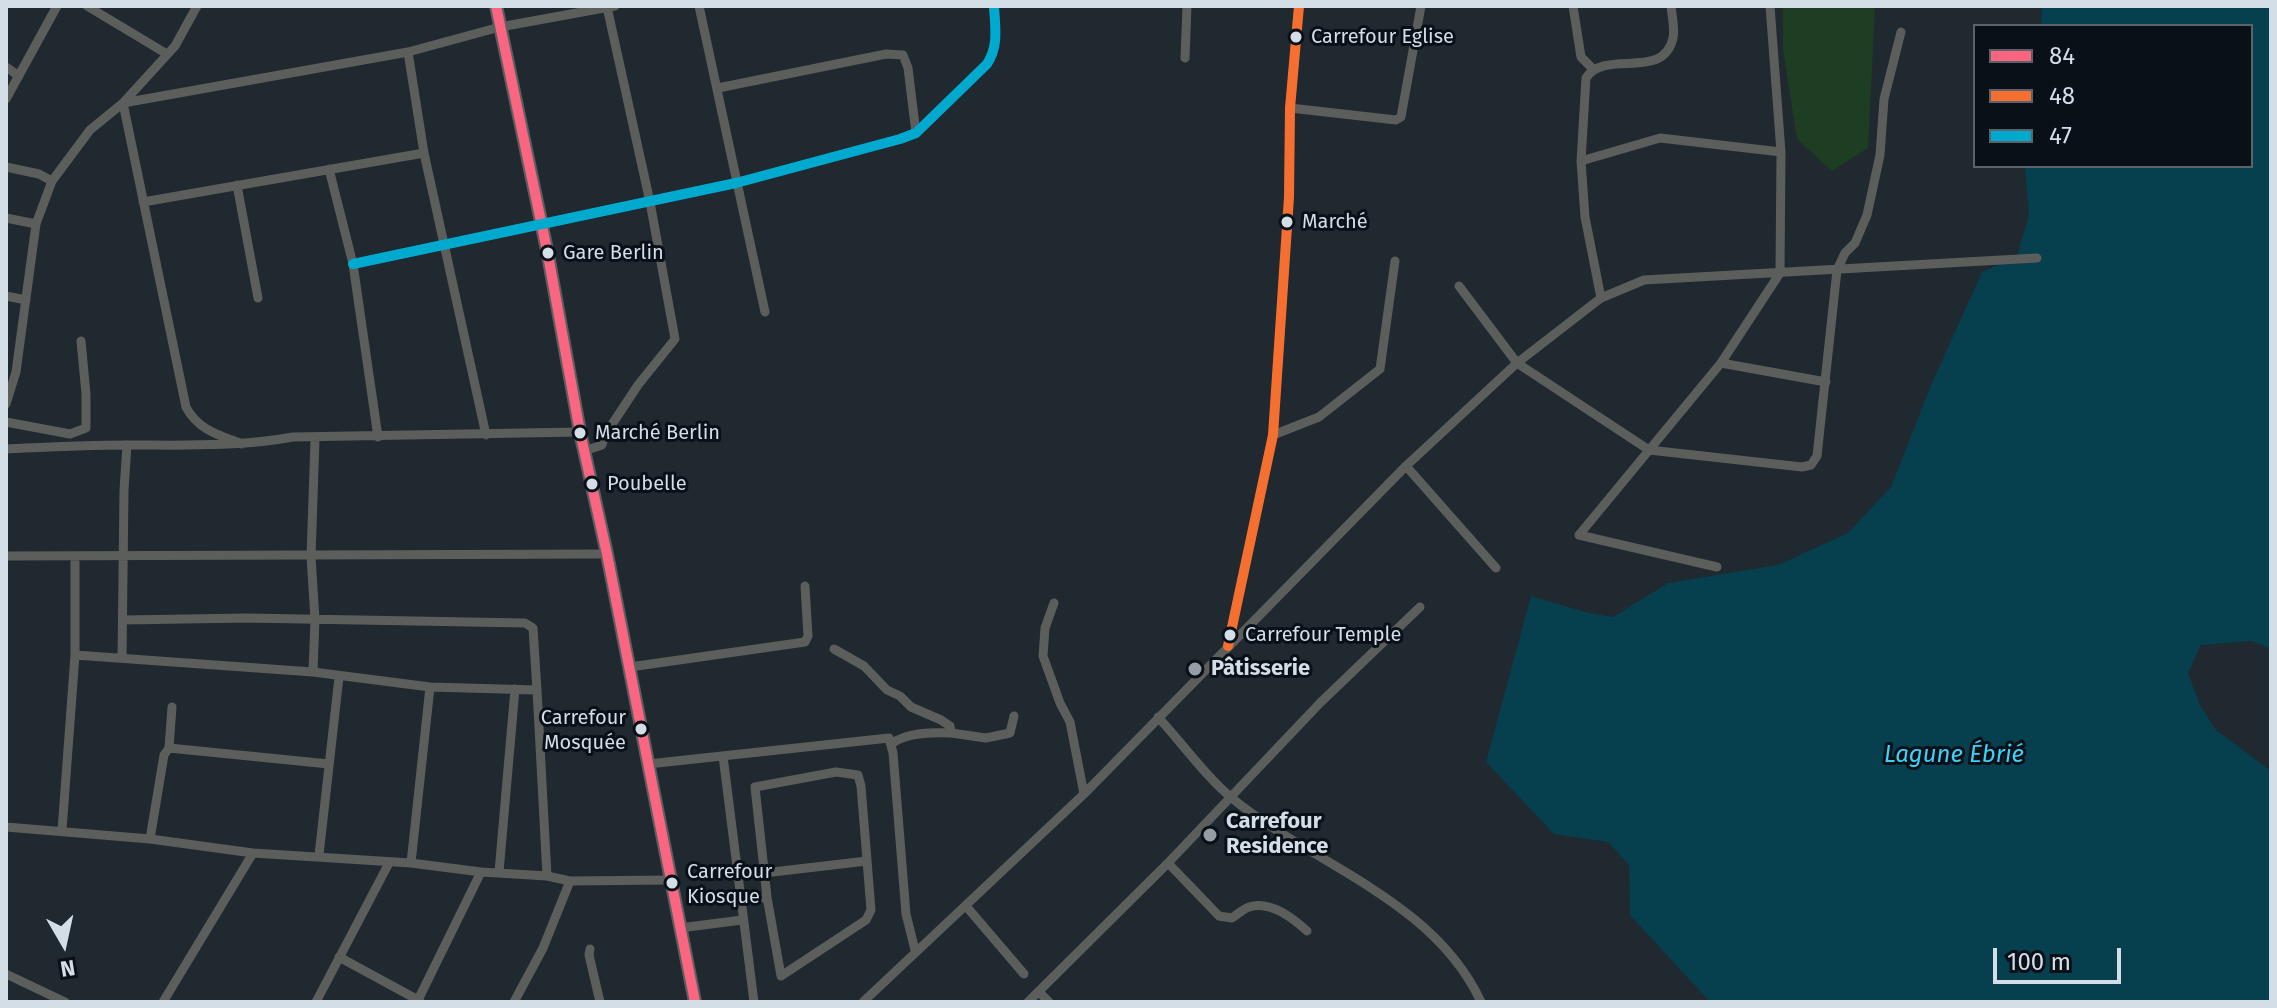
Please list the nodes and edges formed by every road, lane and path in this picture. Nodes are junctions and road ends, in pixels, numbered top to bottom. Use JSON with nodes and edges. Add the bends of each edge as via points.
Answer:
{"nodes":[{"id":1,"x":57,"y":6,"type":"edge"},
{"id":2,"x":87,"y":6,"type":"edge"},
{"id":3,"x":197,"y":6,"type":"edge"},
{"id":4,"x":496,"y":6,"type":"edge"},
{"id":5,"x":699,"y":6,"type":"edge"},
{"id":6,"x":994,"y":6,"type":"edge"},
{"id":7,"x":1187,"y":6,"type":"edge"},
{"id":8,"x":1299,"y":6,"type":"edge"},
{"id":9,"x":1421,"y":6,"type":"edge"},
{"id":10,"x":1573,"y":6,"type":"edge"},
{"id":11,"x":1671,"y":6,"type":"edge"},
{"id":12,"x":1770,"y":6,"type":"edge"},
{"id":13,"x":611,"y":7,"type":"edge"},
{"id":14,"x":500,"y":27,"type":"junction"},
{"id":15,"x":1901,"y":32,"type":"dead end"},
{"id":16,"x":408,"y":52,"type":"junction"},
{"id":17,"x":167,"y":54,"type":"junction"},
{"id":18,"x":1185,"y":58,"type":"dead end"},
{"id":19,"x":6,"y":67,"type":"edge"},
{"id":20,"x":1593,"y":69,"type":"junction"},
{"id":21,"x":19,"y":76,"type":"junction"},
{"id":22,"x":718,"y":88,"type":"junction"},
{"id":23,"x":6,"y":99,"type":"edge"},
{"id":24,"x":123,"y":103,"type":"junction"},
{"id":25,"x":1290,"y":108,"type":"junction"},
{"id":26,"x":916,"y":133,"type":"junction"},
{"id":27,"x":1781,"y":152,"type":"junction"},
{"id":28,"x":424,"y":153,"type":"junction"},
{"id":29,"x":1581,"y":161,"type":"junction"},
{"id":30,"x":6,"y":167,"type":"edge"},
{"id":31,"x":329,"y":169,"type":"junction"},
{"id":32,"x":52,"y":181,"type":"junction"},
{"id":33,"x":736,"y":183,"type":"junction"},
{"id":34,"x":237,"y":185,"type":"junction"},
{"id":35,"x":143,"y":202,"type":"junction"},
{"id":36,"x":650,"y":202,"type":"junction"},
{"id":37,"x":6,"y":218,"type":"edge"},
{"id":38,"x":36,"y":224,"type":"junction"},
{"id":39,"x":542,"y":226,"type":"junction"},
{"id":40,"x":443,"y":245,"type":"junction"},
{"id":41,"x":2037,"y":258,"type":"dead end"},
{"id":42,"x":1395,"y":261,"type":"dead end"},
{"id":43,"x":353,"y":264,"type":"junction"},
{"id":44,"x":1837,"y":270,"type":"junction"},
{"id":45,"x":1780,"y":273,"type":"junction"},
{"id":46,"x":1459,"y":286,"type":"dead end"},
{"id":47,"x":6,"y":296,"type":"edge"},
{"id":48,"x":258,"y":298,"type":"dead end"},
{"id":49,"x":1601,"y":298,"type":"junction"},
{"id":50,"x":26,"y":300,"type":"junction"},
{"id":51,"x":765,"y":312,"type":"dead end"},
{"id":52,"x":81,"y":341,"type":"dead end"},
{"id":53,"x":1517,"y":363,"type":"junction"},
{"id":54,"x":1721,"y":363,"type":"junction"},
{"id":55,"x":11,"y":371,"type":"edge"},
{"id":56,"x":1826,"y":382,"type":"junction"},
{"id":57,"x":6,"y":404,"type":"edge"},
{"id":58,"x":6,"y":422,"type":"edge"},
{"id":59,"x":580,"y":432,"type":"junction"},
{"id":60,"x":486,"y":435,"type":"junction"},
{"id":61,"x":1273,"y":435,"type":"junction"},
{"id":62,"x":378,"y":437,"type":"junction"},
{"id":63,"x":315,"y":439,"type":"junction"},
{"id":64,"x":242,"y":444,"type":"junction"},
{"id":65,"x":127,"y":445,"type":"junction"},
{"id":66,"x":6,"y":449,"type":"edge"},
{"id":67,"x":1649,"y":450,"type":"junction"},
{"id":68,"x":584,"y":451,"type":"junction"},
{"id":69,"x":1406,"y":466,"type":"junction"},
{"id":70,"x":607,"y":554,"type":"junction"},
{"id":71,"x":6,"y":556,"type":"edge"},
{"id":72,"x":75,"y":557,"type":"junction"},
{"id":73,"x":124,"y":557,"type":"junction"},
{"id":74,"x":311,"y":557,"type":"junction"},
{"id":75,"x":1717,"y":567,"type":"dead end"},
{"id":76,"x":1496,"y":568,"type":"dead end"},
{"id":77,"x":805,"y":586,"type":"dead end"},
{"id":78,"x":1054,"y":603,"type":"dead end"},
{"id":79,"x":1420,"y":607,"type":"dead end"},
{"id":80,"x":315,"y":619,"type":"junction"},
{"id":81,"x":123,"y":620,"type":"junction"},
{"id":82,"x":1228,"y":646,"type":"junction"},
{"id":83,"x":834,"y":649,"type":"dead end"},
{"id":84,"x":75,"y":655,"type":"junction"},
{"id":85,"x":122,"y":658,"type":"junction"},
{"id":86,"x":630,"y":667,"type":"junction"},
{"id":87,"x":313,"y":672,"type":"junction"},
{"id":88,"x":339,"y":677,"type":"junction"},
{"id":89,"x":430,"y":687,"type":"junction"},
{"id":90,"x":515,"y":689,"type":"junction"},
{"id":91,"x":537,"y":690,"type":"junction"},
{"id":92,"x":172,"y":707,"type":"dead end"},
{"id":93,"x":1014,"y":716,"type":"dead end"},
{"id":94,"x":1158,"y":717,"type":"junction"},
{"id":95,"x":951,"y":733,"type":"junction"},
{"id":96,"x":891,"y":744,"type":"junction"},
{"id":97,"x":169,"y":748,"type":"junction"},
{"id":98,"x":723,"y":756,"type":"junction"},
{"id":99,"x":329,"y":764,"type":"junction"},
{"id":100,"x":648,"y":764,"type":"junction"},
{"id":101,"x":1084,"y":794,"type":"junction"},
{"id":102,"x":1231,"y":798,"type":"junction"},
{"id":103,"x":6,"y":827,"type":"edge"},
{"id":104,"x":62,"y":830,"type":"junction"},
{"id":105,"x":150,"y":839,"type":"junction"},
{"id":106,"x":253,"y":853,"type":"junction"},
{"id":107,"x":319,"y":855,"type":"junction"},
{"id":108,"x":867,"y":861,"type":"junction"},
{"id":109,"x":389,"y":863,"type":"junction"},
{"id":110,"x":411,"y":863,"type":"junction"},
{"id":111,"x":1168,"y":863,"type":"junction"},
{"id":112,"x":481,"y":872,"type":"junction"},
{"id":113,"x":499,"y":872,"type":"junction"},
{"id":114,"x":764,"y":873,"type":"junction"},
{"id":115,"x":547,"y":876,"type":"junction"},
{"id":116,"x":669,"y":880,"type":"junction"},
{"id":117,"x":570,"y":881,"type":"junction"},
{"id":118,"x":767,"y":897,"type":"junction"},
{"id":119,"x":740,"y":902,"type":"junction"},
{"id":120,"x":966,"y":906,"type":"junction"},
{"id":121,"x":742,"y":920,"type":"junction"},
{"id":122,"x":680,"y":928,"type":"junction"},
{"id":123,"x":1307,"y":931,"type":"dead end"},
{"id":124,"x":590,"y":949,"type":"dead end"},
{"id":125,"x":915,"y":950,"type":"junction"},
{"id":126,"x":339,"y":957,"type":"junction"},
{"id":127,"x":6,"y":974,"type":"edge"},
{"id":128,"x":1024,"y":974,"type":"dead end"},
{"id":129,"x":1039,"y":992,"type":"junction"},
{"id":130,"x":420,"y":1001,"type":"edge"},
{"id":131,"x":65,"y":1002,"type":"edge"},
{"id":132,"x":163,"y":1002,"type":"edge"},
{"id":133,"x":316,"y":1002,"type":"edge"},
{"id":134,"x":514,"y":1002,"type":"edge"},
{"id":135,"x":600,"y":1002,"type":"edge"},
{"id":136,"x":695,"y":1002,"type":"edge"},
{"id":137,"x":754,"y":1002,"type":"edge"},
{"id":138,"x":863,"y":1002,"type":"edge"},
{"id":139,"x":1028,"y":1002,"type":"edge"},
{"id":140,"x":1049,"y":1002,"type":"edge"},
{"id":141,"x":1481,"y":1002,"type":"edge"}],
"edges":[{"from":1,"to":21,"type":"street"},
{"from":2,"to":17,"type":"street"},
{"from":3,"to":17,"type":"street"},
{"from":4,"to":14,"type":"street"},
{"from":5,"to":22,"type":"street"},
{"from":6,"to":26,"type":"street","via":[[993,55]]},
{"from":7,"to":18,"type":"street"},
{"from":8,"to":25,"type":"street"},
{"from":9,"to":25,"type":"street","via":[[1401,117]]},
{"from":10,"to":20,"type":"street","via":[[1581,57]]},
{"from":11,"to":20,"type":"street","via":[[1674,35],[1669,51],[1659,59]]},
{"from":12,"to":27,"type":"street"},
{"from":13,"to":14,"type":"street"},
{"from":13,"to":36,"type":"street"},
{"from":14,"to":16,"type":"street"},
{"from":14,"to":39,"type":"street"},
{"from":15,"to":44,"type":"street","via":[[1884,99],[1880,155],[1867,215]]},
{"from":16,"to":24,"type":"street"},
{"from":16,"to":28,"type":"street"},
{"from":17,"to":24,"type":"street"},
{"from":19,"to":21,"type":"street"},
{"from":20,"to":29,"type":"street","via":[[1584,85]]},
{"from":21,"to":23,"type":"street"},
{"from":22,"to":26,"type":"street","via":[[903,55]]},
{"from":22,"to":33,"type":"street"},
{"from":24,"to":32,"type":"street","via":[[90,130]]},
{"from":24,"to":35,"type":"street"},
{"from":25,"to":61,"type":"street"},
{"from":26,"to":33,"type":"street"},
{"from":27,"to":29,"type":"street","via":[[1660,138]]},
{"from":27,"to":45,"type":"street"},
{"from":28,"to":31,"type":"street"},
{"from":28,"to":40,"type":"street"},
{"from":29,"to":49,"type":"street","via":[[1585,217]]},
{"from":30,"to":32,"type":"street"},
{"from":31,"to":34,"type":"street"},
{"from":31,"to":43,"type":"street"},
{"from":32,"to":38,"type":"street"},
{"from":33,"to":36,"type":"street"},
{"from":33,"to":51,"type":"street"},
{"from":34,"to":35,"type":"street"},
{"from":34,"to":48,"type":"street"},
{"from":35,"to":64,"type":"street","via":[[186,407],[206,430]]},
{"from":36,"to":39,"type":"street"},
{"from":36,"to":68,"type":"street","via":[[675,339],[638,385],[602,445]]},
{"from":37,"to":38,"type":"street"},
{"from":38,"to":50,"type":"street"},
{"from":39,"to":40,"type":"street"},
{"from":39,"to":59,"type":"street"},
{"from":40,"to":43,"type":"street"},
{"from":40,"to":60,"type":"street"},
{"from":41,"to":44,"type":"street"},
{"from":42,"to":61,"type":"street","via":[[1380,369],[1319,417]]},
{"from":43,"to":62,"type":"street"},
{"from":44,"to":45,"type":"street"},
{"from":44,"to":56,"type":"street"},
{"from":45,"to":49,"type":"street","via":[[1644,280]]},
{"from":45,"to":54,"type":"street"},
{"from":46,"to":53,"type":"street"},
{"from":47,"to":50,"type":"street"},
{"from":49,"to":53,"type":"street"},
{"from":50,"to":55,"type":"street"},
{"from":52,"to":58,"type":"street","via":[[86,428],[70,434]]},
{"from":53,"to":67,"type":"street"},
{"from":53,"to":69,"type":"street"},
{"from":54,"to":56,"type":"street"},
{"from":54,"to":67,"type":"street"},
{"from":55,"to":57,"type":"street"},
{"from":56,"to":67,"type":"street","via":[[1817,456],[1811,465]]},
{"from":59,"to":60,"type":"street"},
{"from":59,"to":68,"type":"street"},
{"from":60,"to":62,"type":"street"},
{"from":61,"to":82,"type":"street"},
{"from":62,"to":63,"type":"street"},
{"from":63,"to":64,"type":"street"},
{"from":63,"to":74,"type":"street"},
{"from":64,"to":65,"type":"street"},
{"from":65,"to":66,"type":"street"},
{"from":65,"to":73,"type":"street"},
{"from":67,"to":75,"type":"street","via":[[1579,535]]},
{"from":68,"to":70,"type":"street"},
{"from":69,"to":76,"type":"street"},
{"from":69,"to":82,"type":"street"},
{"from":70,"to":74,"type":"street"},
{"from":70,"to":86,"type":"street"},
{"from":71,"to":72,"type":"street"},
{"from":72,"to":73,"type":"street"},
{"from":72,"to":84,"type":"street"},
{"from":73,"to":74,"type":"street"},
{"from":73,"to":81,"type":"street"},
{"from":74,"to":80,"type":"street"},
{"from":77,"to":86,"type":"street","via":[[805,642]]},
{"from":78,"to":101,"type":"street","via":[[1043,656],[1070,722]]},
{"from":79,"to":102,"type":"street"},
{"from":80,"to":81,"type":"street"},
{"from":80,"to":87,"type":"street"},
{"from":80,"to":91,"type":"street","via":[[525,623],[533,628]]},
{"from":81,"to":85,"type":"street"},
{"from":82,"to":94,"type":"street"},
{"from":83,"to":95,"type":"street","via":[[864,666],[911,707],[950,726]]},
{"from":84,"to":85,"type":"street"},
{"from":84,"to":104,"type":"street"},
{"from":85,"to":87,"type":"street"},
{"from":86,"to":100,"type":"street"},
{"from":87,"to":88,"type":"street"},
{"from":88,"to":89,"type":"street"},
{"from":88,"to":99,"type":"street"},
{"from":89,"to":90,"type":"street"},
{"from":89,"to":110,"type":"street"},
{"from":90,"to":91,"type":"street"},
{"from":90,"to":113,"type":"street"},
{"from":91,"to":115,"type":"street"},
{"from":92,"to":97,"type":"street"},
{"from":93,"to":95,"type":"street","via":[[1010,733],[986,738]]},
{"from":94,"to":101,"type":"street"},
{"from":94,"to":102,"type":"street"},
{"from":95,"to":96,"type":"street","via":[[899,738]]},
{"from":96,"to":98,"type":"street","via":[[883,737]]},
{"from":96,"to":125,"type":"street","via":[[906,914]]},
{"from":97,"to":99,"type":"street"},
{"from":97,"to":105,"type":"street"},
{"from":98,"to":100,"type":"street"},
{"from":98,"to":119,"type":"street"},
{"from":99,"to":107,"type":"street"},
{"from":100,"to":116,"type":"street"},
{"from":101,"to":120,"type":"street"},
{"from":102,"to":111,"type":"street"},
{"from":102,"to":141,"type":"street","via":[[1401,907],[1451,953]]},
{"from":103,"to":104,"type":"street"},
{"from":104,"to":105,"type":"street"},
{"from":105,"to":106,"type":"street"},
{"from":106,"to":107,"type":"street"},
{"from":106,"to":132,"type":"street"},
{"from":107,"to":109,"type":"street"},
{"from":108,"to":114,"type":"street"},
{"from":108,"to":114,"type":"street","via":[[858,775],[836,772],[755,787]]},
{"from":108,"to":118,"type":"street","via":[[871,910],[866,920],[781,976]]},
{"from":109,"to":110,"type":"street"},
{"from":109,"to":126,"type":"street"},
{"from":110,"to":112,"type":"street"},
{"from":111,"to":123,"type":"street","via":[[1219,916],[1232,918],[1259,906],[1282,912]]},
{"from":111,"to":129,"type":"street"},
{"from":112,"to":113,"type":"street"},
{"from":112,"to":130,"type":"street"},
{"from":113,"to":115,"type":"street"},
{"from":114,"to":118,"type":"street"},
{"from":115,"to":117,"type":"street"},
{"from":116,"to":117,"type":"street"},
{"from":116,"to":122,"type":"street"},
{"from":117,"to":134,"type":"street"},
{"from":118,"to":119,"type":"street"},
{"from":119,"to":121,"type":"street"},
{"from":120,"to":125,"type":"street"},
{"from":120,"to":128,"type":"street"},
{"from":121,"to":122,"type":"street"},
{"from":121,"to":137,"type":"street"},
{"from":122,"to":136,"type":"street"},
{"from":124,"to":135,"type":"street"},
{"from":125,"to":138,"type":"street"},
{"from":126,"to":130,"type":"street"},
{"from":126,"to":133,"type":"street"},
{"from":127,"to":131,"type":"street"},
{"from":129,"to":139,"type":"street"},
{"from":129,"to":140,"type":"street"}]}
